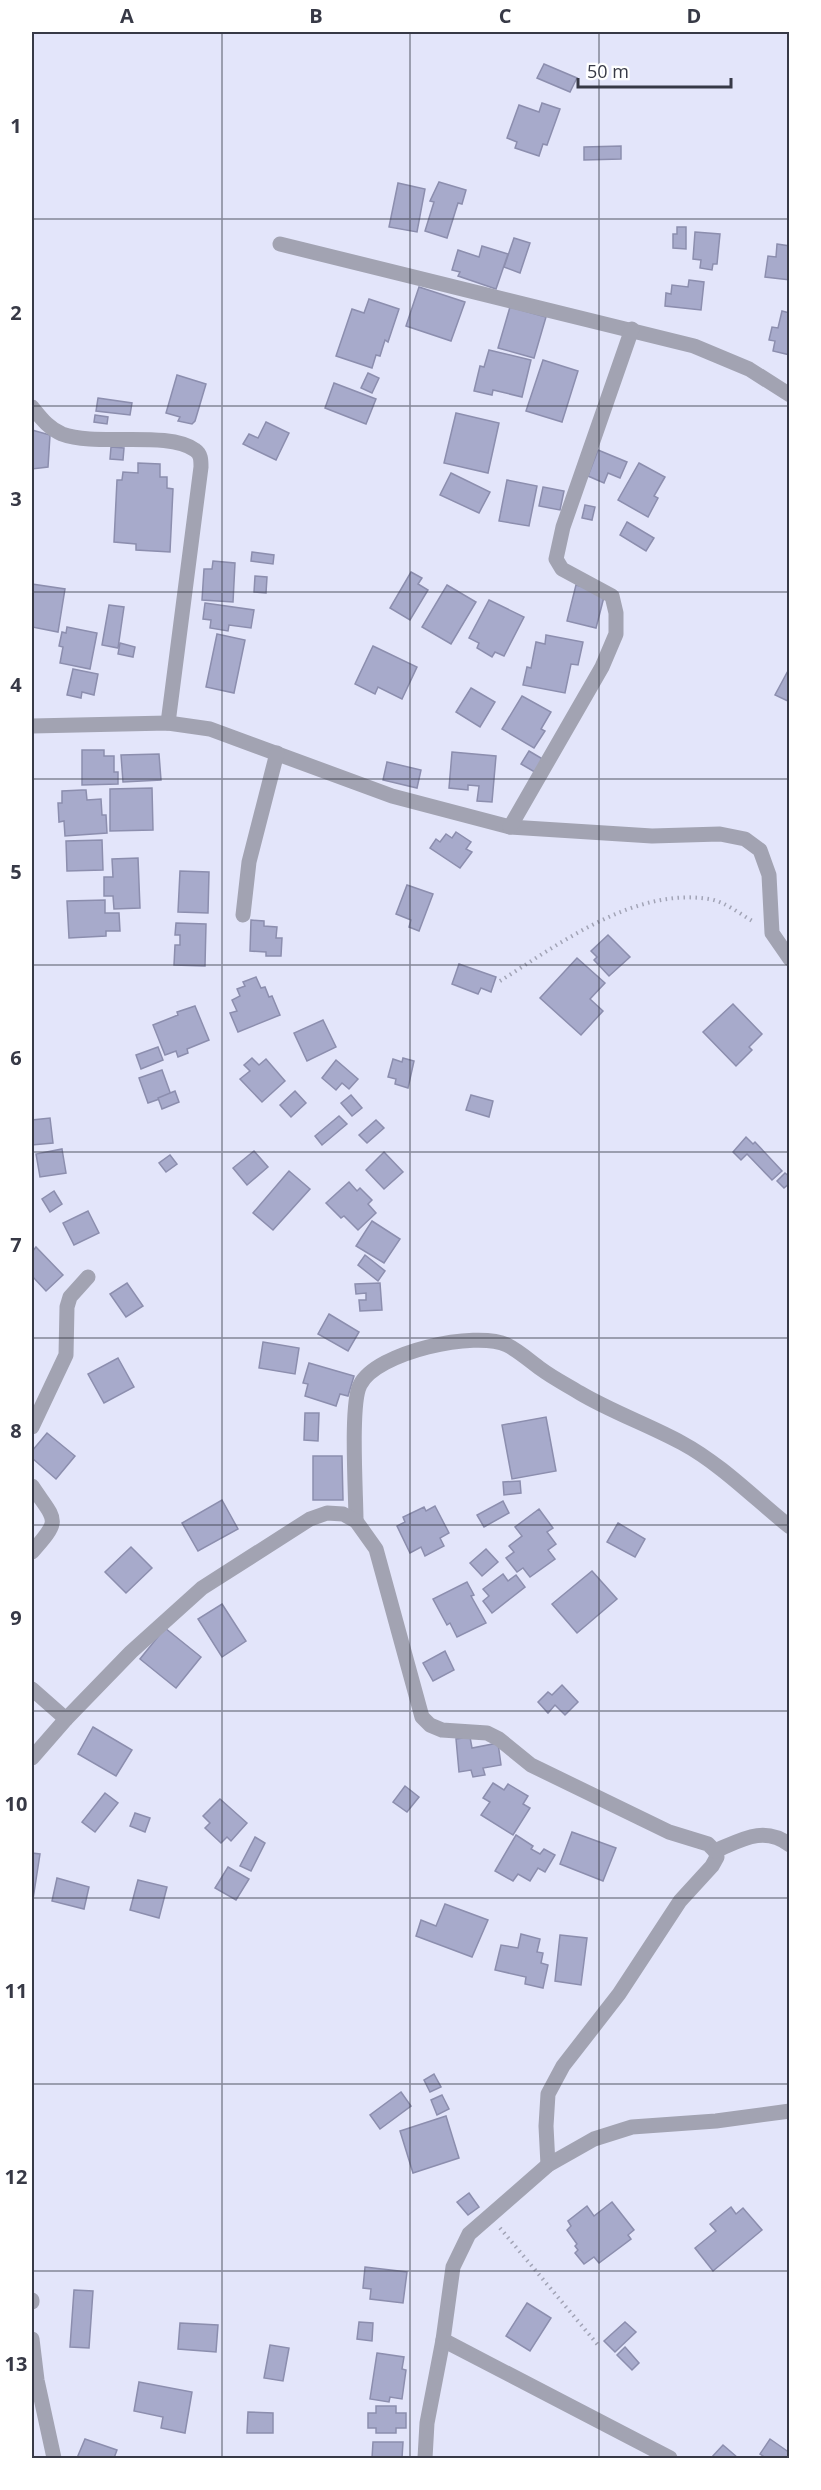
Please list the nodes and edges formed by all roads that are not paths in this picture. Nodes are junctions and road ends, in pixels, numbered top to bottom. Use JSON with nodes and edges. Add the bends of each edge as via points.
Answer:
{"nodes":[{"id":1,"x":280,"y":244,"type":"dead end"},
{"id":2,"x":632,"y":329,"type":"junction"},
{"id":3,"x":789,"y":395,"type":"edge"},
{"id":4,"x":32,"y":407,"type":"edge"},
{"id":5,"x":168,"y":723,"type":"junction"},
{"id":6,"x":32,"y":726,"type":"edge"},
{"id":7,"x":277,"y":753,"type":"junction"},
{"id":8,"x":510,"y":827,"type":"junction"},
{"id":9,"x":243,"y":915,"type":"dead end"},
{"id":10,"x":789,"y":959,"type":"edge"},
{"id":11,"x":88,"y":1277,"type":"dead end"},
{"id":12,"x":32,"y":1426,"type":"edge"},
{"id":13,"x":32,"y":1486,"type":"edge"},
{"id":14,"x":356,"y":1521,"type":"junction"},
{"id":15,"x":789,"y":1527,"type":"edge"},
{"id":16,"x":32,"y":1552,"type":"edge"},
{"id":17,"x":32,"y":1689,"type":"edge"},
{"id":18,"x":66,"y":1719,"type":"junction"},
{"id":19,"x":32,"y":1758,"type":"edge"},
{"id":20,"x":789,"y":1845,"type":"edge"},
{"id":21,"x":715,"y":1851,"type":"junction"},
{"id":22,"x":789,"y":2111,"type":"edge"},
{"id":23,"x":548,"y":2165,"type":"junction"},
{"id":24,"x":32,"y":2339,"type":"edge"},
{"id":25,"x":443,"y":2340,"type":"junction"},
{"id":26,"x":54,"y":2458,"type":"edge"},
{"id":27,"x":425,"y":2458,"type":"edge"},
{"id":28,"x":670,"y":2458,"type":"edge"}],
"edges":[{"from":1,"to":2,"type":"street"},
{"from":2,"to":3,"type":"street","via":[[694,346],[749,369]]},
{"from":2,"to":8,"type":"street","via":[[563,527],[556,559],[562,569],[612,597],[616,634],[602,668]]},
{"from":4,"to":5,"type":"street","via":[[46,425],[63,434],[177,442],[201,457]]},
{"from":5,"to":6,"type":"street"},
{"from":5,"to":7,"type":"street","via":[[210,729]]},
{"from":7,"to":8,"type":"street","via":[[392,796]]},
{"from":7,"to":9,"type":"street","via":[[249,862]]},
{"from":8,"to":10,"type":"street","via":[[652,836],[720,834],[745,839],[760,850],[769,875],[772,933]]},
{"from":11,"to":12,"type":"street","via":[[70,1297],[66,1355]]},
{"from":13,"to":16,"type":"street","via":[[54,1523]]},
{"from":14,"to":15,"type":"street","via":[[355,1406],[360,1384],[399,1356],[473,1339],[507,1346],[582,1394],[684,1444]]},
{"from":14,"to":18,"type":"street","via":[[343,1514],[310,1519],[202,1588],[131,1652]]},
{"from":14,"to":21,"type":"street","via":[[376,1549],[422,1717],[430,1725],[442,1730],[487,1733],[531,1765],[669,1832],[708,1844]]},
{"from":17,"to":18,"type":"street"},
{"from":18,"to":19,"type":"street"},
{"from":20,"to":21,"type":"street","via":[[767,1834]]},
{"from":21,"to":23,"type":"street","via":[[717,1857],[712,1866],[680,1901],[619,1994],[563,2066],[548,2094]]},
{"from":22,"to":23,"type":"street","via":[[632,2127],[594,2139]]},
{"from":23,"to":25,"type":"street","via":[[469,2234],[453,2267]]},
{"from":24,"to":26,"type":"street"},
{"from":25,"to":27,"type":"street","via":[[427,2423]]},
{"from":25,"to":28,"type":"street"}]}
